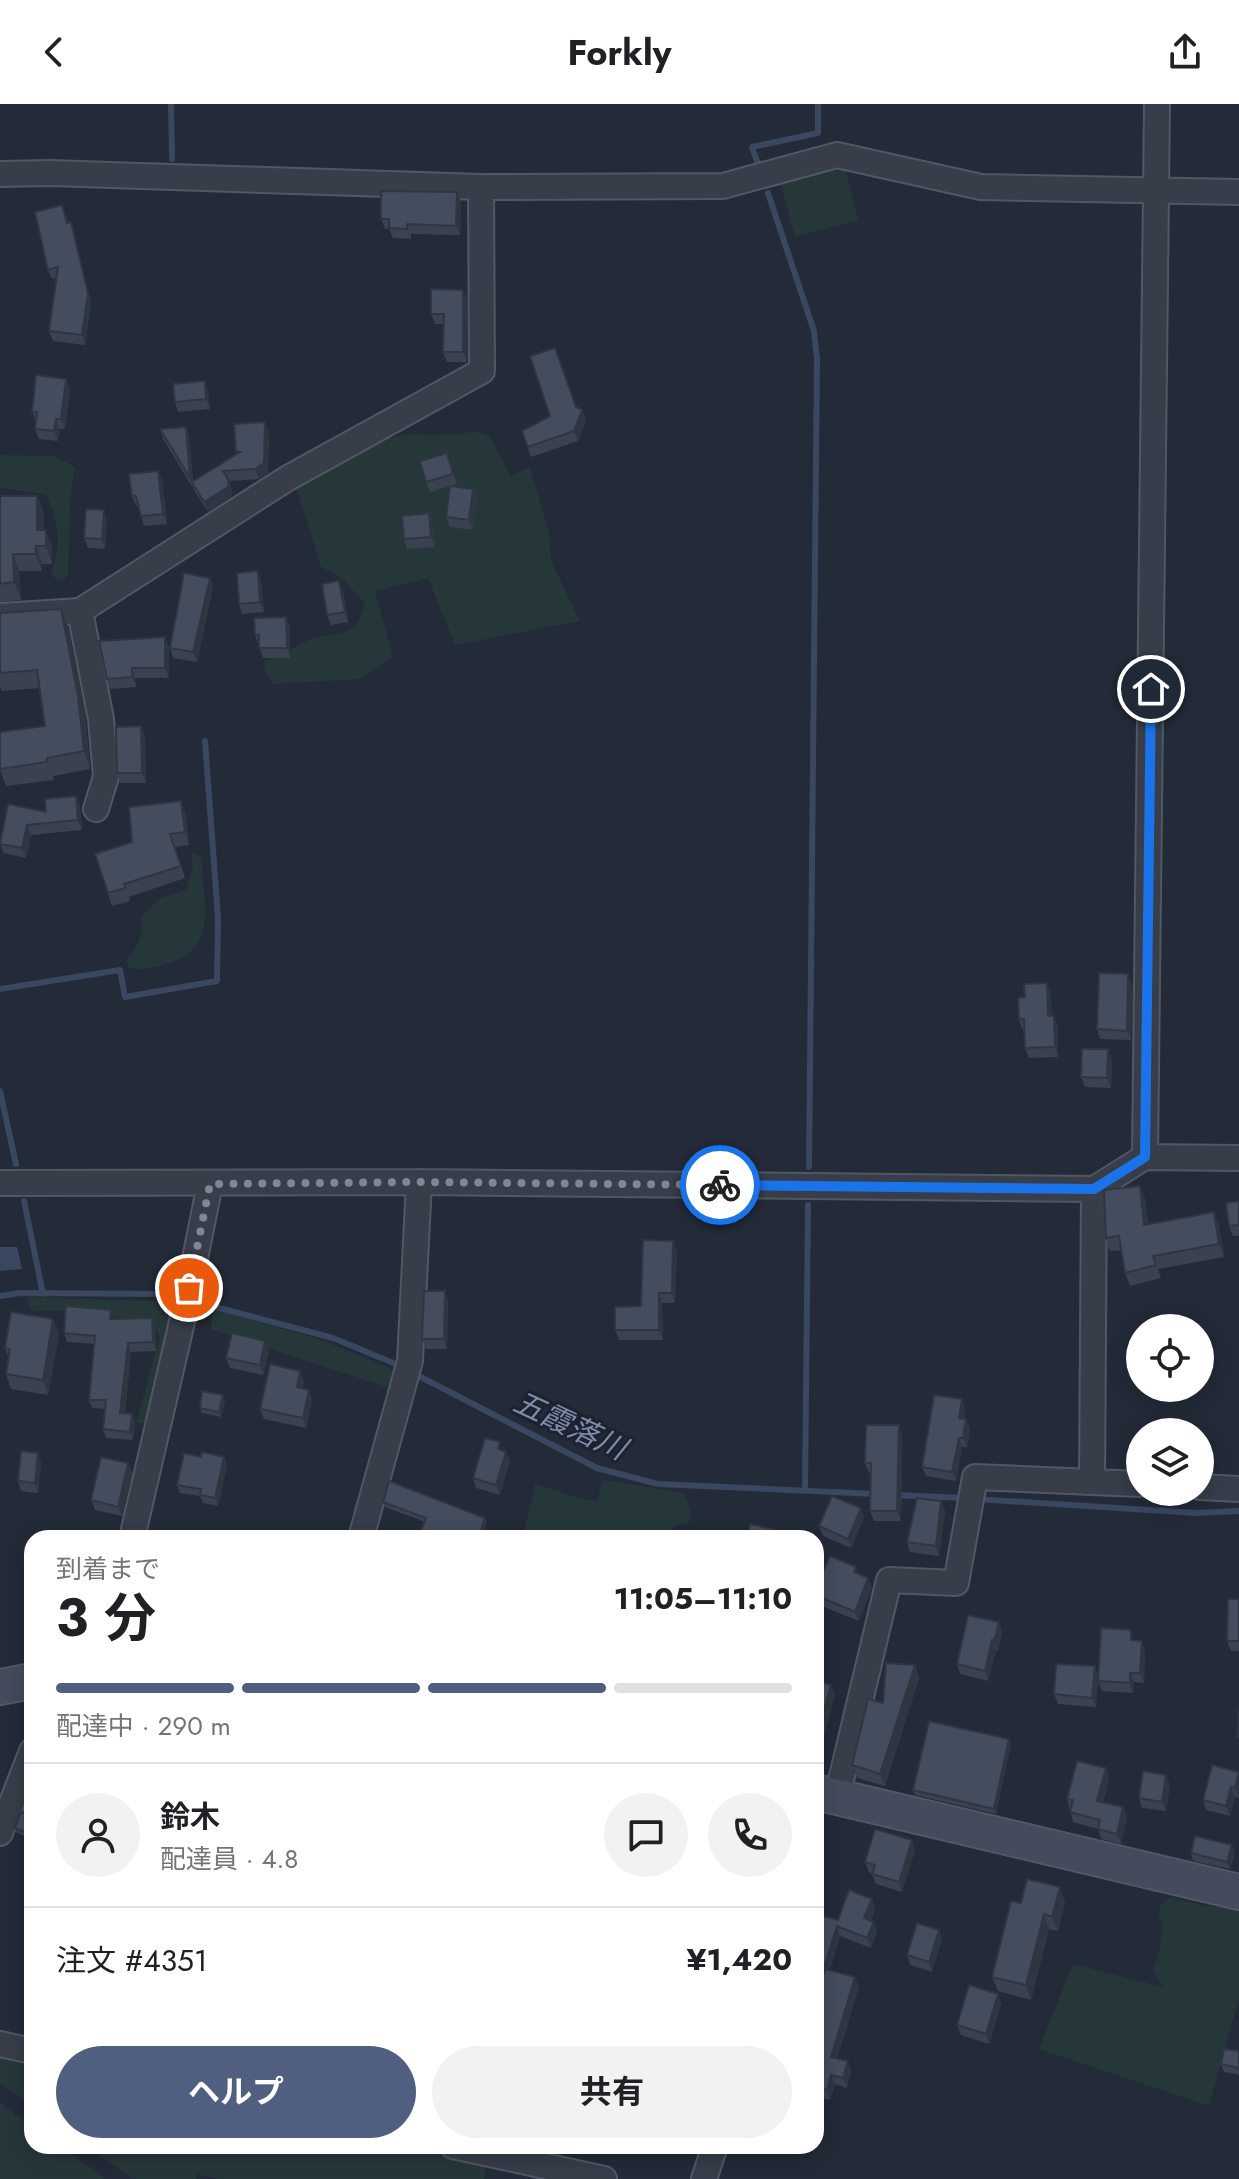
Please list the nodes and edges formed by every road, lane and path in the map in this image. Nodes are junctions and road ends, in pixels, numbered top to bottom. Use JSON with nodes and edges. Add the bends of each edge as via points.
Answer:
{"nodes":[{"id":1,"x":1157,"y":104,"type":"edge"},
{"id":2,"x":0,"y":174,"type":"edge"},
{"id":3,"x":481,"y":187,"type":"junction"},
{"id":4,"x":1157,"y":191,"type":"junction"},
{"id":5,"x":1239,"y":192,"type":"edge"},
{"id":6,"x":80,"y":611,"type":"junction"},
{"id":7,"x":0,"y":616,"type":"edge"},
{"id":8,"x":96,"y":809,"type":"dead end"},
{"id":9,"x":1145,"y":1157,"type":"junction"},
{"id":10,"x":1239,"y":1158,"type":"edge"},
{"id":11,"x":419,"y":1182,"type":"junction"},
{"id":12,"x":0,"y":1183,"type":"edge"},
{"id":13,"x":210,"y":1184,"type":"junction"},
{"id":14,"x":1094,"y":1189,"type":"junction"},
{"id":15,"x":1092,"y":1482,"type":"junction"},
{"id":16,"x":1126,"y":1483,"type":"edge"},
{"id":17,"x":1214,"y":1488,"type":"edge"},
{"id":18,"x":1239,"y":1489,"type":"edge"},
{"id":19,"x":134,"y":1530,"type":"edge"},
{"id":20,"x":363,"y":1530,"type":"edge"},
{"id":21,"x":24,"y":1682,"type":"edge"},
{"id":22,"x":0,"y":1687,"type":"edge"},
{"id":23,"x":24,"y":1772,"type":"edge"},
{"id":24,"x":827,"y":1795,"type":"edge"},
{"id":25,"x":0,"y":1833,"type":"edge"},
{"id":26,"x":1239,"y":1892,"type":"edge"},
{"id":27,"x":0,"y":2044,"type":"edge"},
{"id":28,"x":24,"y":2049,"type":"edge"},
{"id":29,"x":509,"y":2154,"type":"edge"},
{"id":30,"x":712,"y":2154,"type":"edge"},
{"id":31,"x":604,"y":2179,"type":"edge"},
{"id":32,"x":704,"y":2179,"type":"edge"}],
"edges":[{"from":1,"to":4,"type":"street"},
{"from":2,"to":3,"type":"street"},
{"from":3,"to":4,"type":"street","via":[[723,186],[837,155],[981,187]]},
{"from":3,"to":6,"type":"street","via":[[482,371],[288,478]]},
{"from":4,"to":5,"type":"street"},
{"from":4,"to":9,"type":"street"},
{"from":6,"to":7,"type":"street"},
{"from":6,"to":8,"type":"street","via":[[101,719],[106,777]]},
{"from":9,"to":10,"type":"street"},
{"from":9,"to":14,"type":"street"},
{"from":11,"to":13,"type":"street"},
{"from":11,"to":14,"type":"street"},
{"from":11,"to":20,"type":"street","via":[[409,1369]]},
{"from":12,"to":13,"type":"street"},
{"from":13,"to":19,"type":"street"},
{"from":14,"to":15,"type":"street"},
{"from":15,"to":16,"type":"street"},
{"from":15,"to":24,"type":"street","via":[[975,1477],[956,1583],[889,1580]]},
{"from":17,"to":18,"type":"street"},
{"from":21,"to":22,"type":"street"},
{"from":23,"to":25,"type":"street"},
{"from":24,"to":26,"type":"street"},
{"from":27,"to":28,"type":"street"},
{"from":29,"to":31,"type":"street"},
{"from":30,"to":32,"type":"street"}]}
